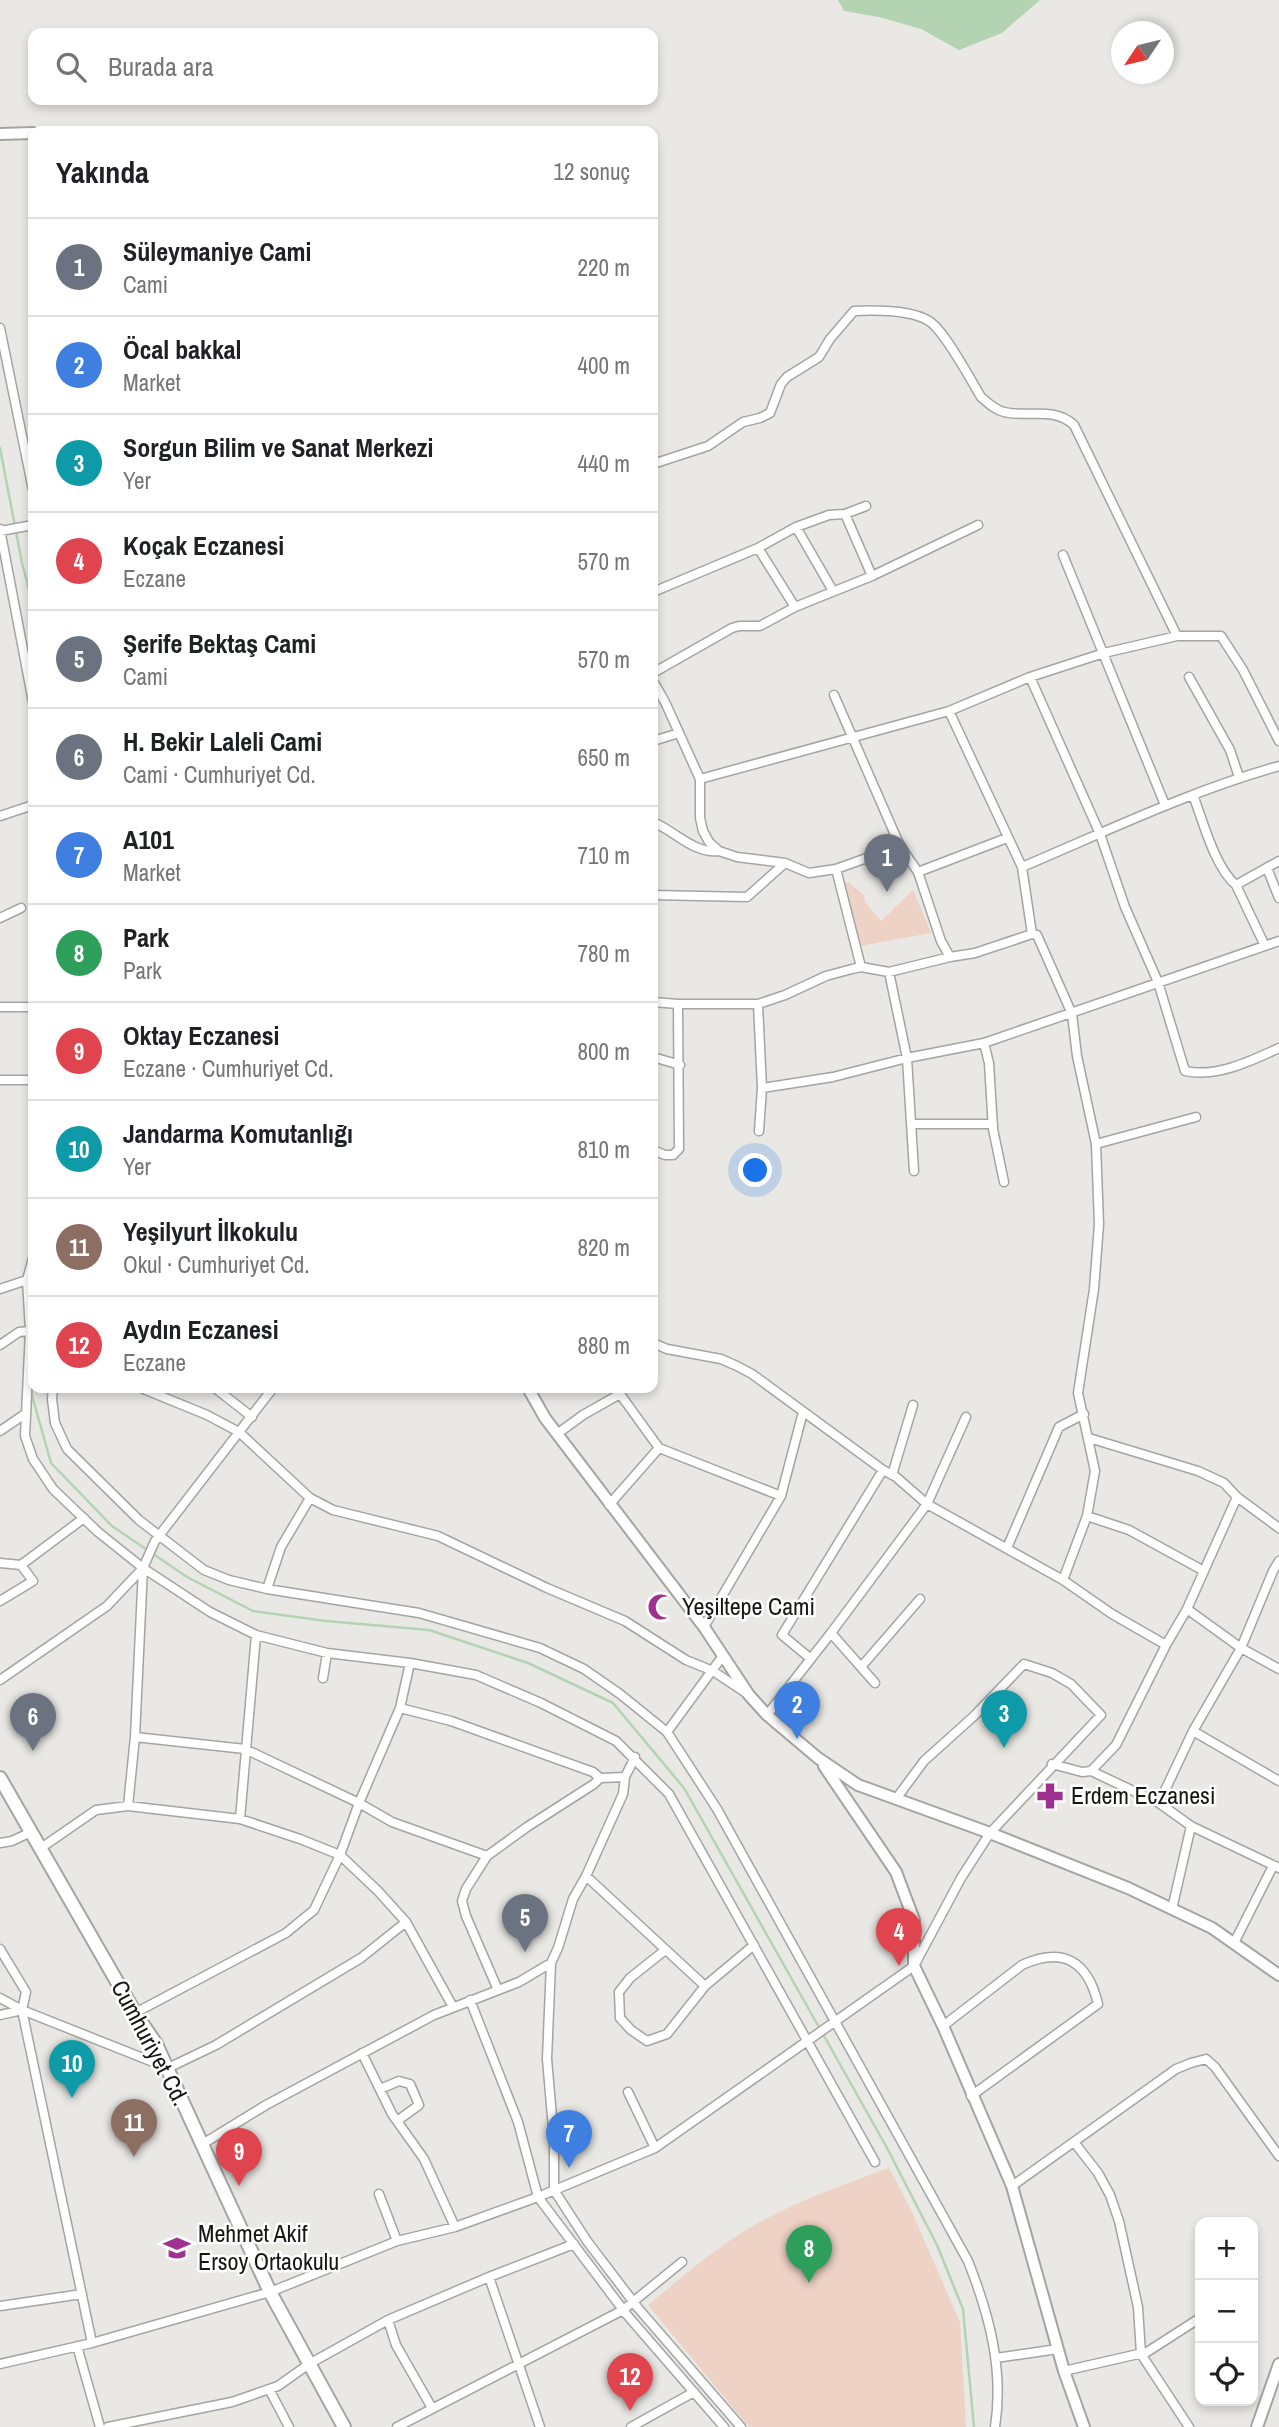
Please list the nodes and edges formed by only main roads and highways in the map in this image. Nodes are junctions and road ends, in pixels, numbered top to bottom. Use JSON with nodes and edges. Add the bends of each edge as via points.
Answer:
{"nodes":[{"id":1,"x":0,"y":1778,"type":"edge"},
{"id":2,"x":344,"y":2427,"type":"edge"}],
"edges":[{"from":1,"to":2,"type":"main road","name":"Cumhuriyet Cd.","via":[[169,2068],[270,2292]]}]}
